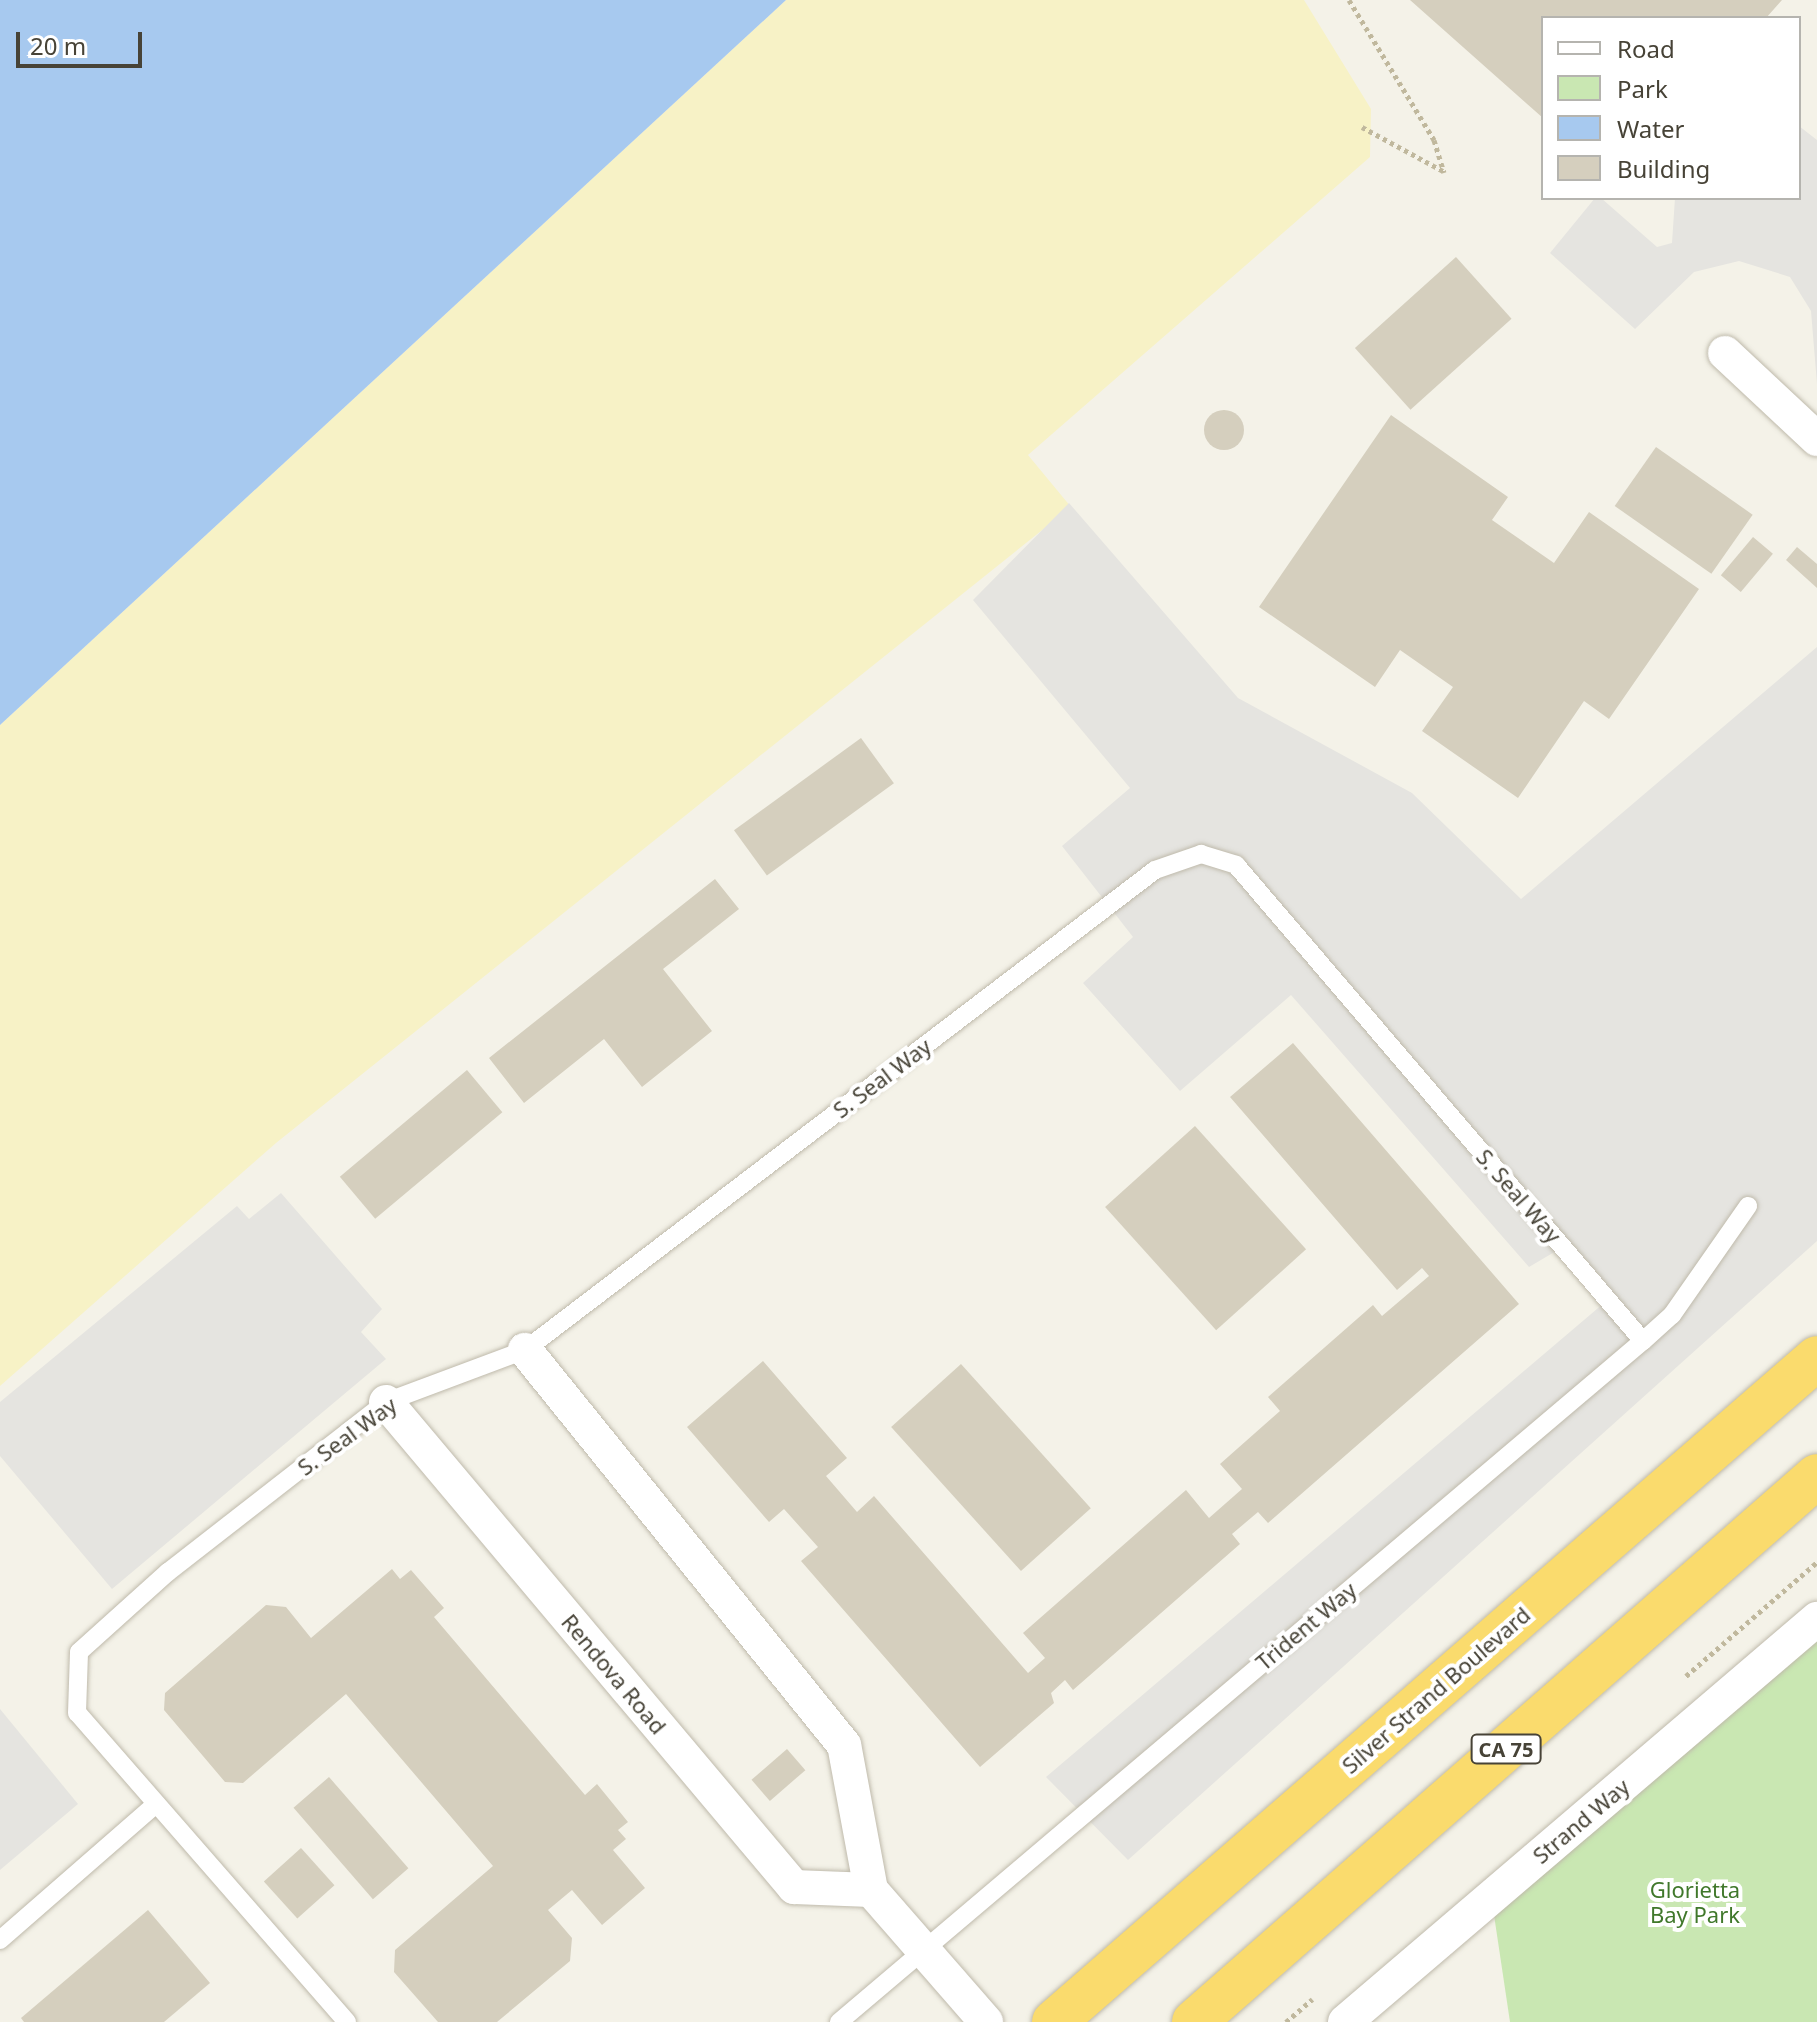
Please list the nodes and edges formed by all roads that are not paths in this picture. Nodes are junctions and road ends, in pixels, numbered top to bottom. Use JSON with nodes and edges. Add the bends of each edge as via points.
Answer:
{"nodes":[{"id":1,"x":1725,"y":353,"type":"dead end"},
{"id":2,"x":1817,"y":439,"type":"edge"},
{"id":3,"x":1748,"y":1206,"type":"dead end"},
{"id":4,"x":1643,"y":1341,"type":"junction"},
{"id":5,"x":525,"y":1350,"type":"junction"},
{"id":6,"x":1817,"y":1358,"type":"edge"},
{"id":7,"x":386,"y":1402,"type":"junction"},
{"id":8,"x":1817,"y":1476,"type":"edge"},
{"id":9,"x":1817,"y":1619,"type":"edge"},
{"id":10,"x":156,"y":1804,"type":"junction"},
{"id":11,"x":871,"y":1890,"type":"junction"},
{"id":12,"x":0,"y":1940,"type":"edge"},
{"id":13,"x":923,"y":1951,"type":"junction"},
{"id":14,"x":347,"y":2022,"type":"edge"},
{"id":15,"x":839,"y":2022,"type":"edge"},
{"id":16,"x":986,"y":2022,"type":"edge"},
{"id":17,"x":1054,"y":2022,"type":"edge"},
{"id":18,"x":1194,"y":2022,"type":"edge"},
{"id":19,"x":1345,"y":2022,"type":"edge"}],
"edges":[{"from":1,"to":2,"type":"street"},
{"from":3,"to":4,"type":"lane","name":"Trident Way","via":[[1672,1315]]},
{"from":4,"to":5,"type":"lane","name":"S. Seal Way","via":[[1236,865],[1201,854],[1155,870]]},
{"from":4,"to":13,"type":"lane","name":"Trident Way"},
{"from":5,"to":7,"type":"lane","name":"S. Seal Way"},
{"from":5,"to":11,"type":"street","via":[[844,1745]]},
{"from":6,"to":17,"type":"highway","name":"Silver Strand Boulevard"},
{"from":7,"to":10,"type":"lane","name":"S. Seal Way","via":[[168,1572],[79,1652],[77,1713]]},
{"from":7,"to":11,"type":"street","name":"Rendova Road","via":[[794,1887]]},
{"from":8,"to":18,"type":"highway","number":"CA 75"},
{"from":9,"to":19,"type":"street","name":"Strand Way"},
{"from":10,"to":12,"type":"lane"},
{"from":10,"to":14,"type":"lane"},
{"from":11,"to":13,"type":"street"},
{"from":13,"to":15,"type":"lane","name":"Trident Way"},
{"from":13,"to":16,"type":"street"}]}
